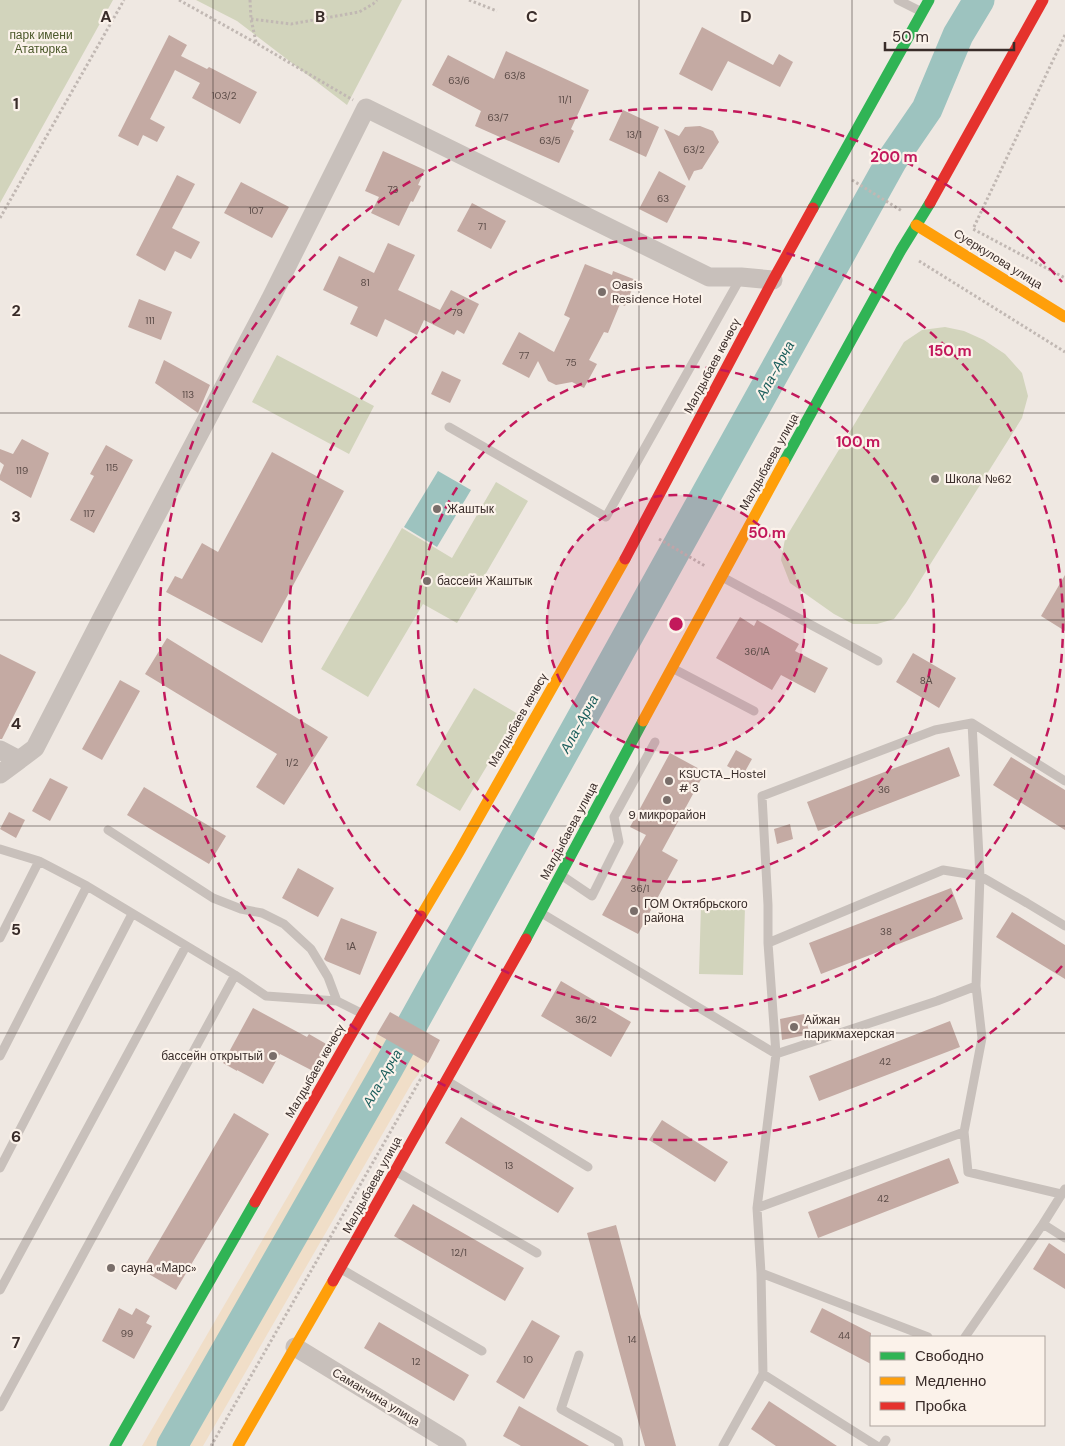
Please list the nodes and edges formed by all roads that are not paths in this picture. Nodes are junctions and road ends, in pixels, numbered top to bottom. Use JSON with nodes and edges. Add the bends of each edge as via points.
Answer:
{"nodes":[{"id":1,"x":898,"y":0,"type":"edge"},
{"id":2,"x":929,"y":0,"type":"edge"},
{"id":3,"x":1043,"y":0,"type":"edge"},
{"id":4,"x":922,"y":13,"type":"junction"},
{"id":5,"x":916,"y":225,"type":"junction"},
{"id":6,"x":741,"y":277,"type":"junction"},
{"id":7,"x":774,"y":280,"type":"junction"},
{"id":8,"x":1065,"y":317,"type":"edge"},
{"id":9,"x":449,"y":427,"type":"dead end"},
{"id":10,"x":721,"y":577,"type":"junction"},
{"id":11,"x":878,"y":662,"type":"dead end"},
{"id":12,"x":671,"y":668,"type":"junction"},
{"id":13,"x":754,"y":711,"type":"dead end"},
{"id":14,"x":972,"y":723,"type":"junction"},
{"id":15,"x":655,"y":742,"type":"dead end"},
{"id":16,"x":0,"y":750,"type":"edge"},
{"id":17,"x":20,"y":760,"type":"junction"},
{"id":18,"x":0,"y":774,"type":"edge"},
{"id":19,"x":1065,"y":781,"type":"edge"},
{"id":20,"x":108,"y":830,"type":"dead end"},
{"id":21,"x":0,"y":849,"type":"edge"},
{"id":22,"x":39,"y":861,"type":"junction"},
{"id":23,"x":561,"y":876,"type":"junction"},
{"id":24,"x":980,"y":876,"type":"junction"},
{"id":25,"x":87,"y":886,"type":"junction"},
{"id":26,"x":541,"y":913,"type":"junction"},
{"id":27,"x":132,"y":914,"type":"junction"},
{"id":28,"x":1065,"y":926,"type":"edge"},
{"id":29,"x":0,"y":938,"type":"edge"},
{"id":30,"x":768,"y":943,"type":"junction"},
{"id":31,"x":186,"y":946,"type":"junction"},
{"id":32,"x":235,"y":975,"type":"junction"},
{"id":33,"x":976,"y":986,"type":"junction"},
{"id":34,"x":337,"y":1001,"type":"junction"},
{"id":35,"x":363,"y":1014,"type":"junction"},
{"id":36,"x":776,"y":1054,"type":"junction"},
{"id":37,"x":0,"y":1056,"type":"edge"},
{"id":38,"x":446,"y":1081,"type":"junction"},
{"id":39,"x":964,"y":1132,"type":"junction"},
{"id":40,"x":0,"y":1168,"type":"edge"},
{"id":41,"x":588,"y":1168,"type":"dead end"},
{"id":42,"x":395,"y":1171,"type":"junction"},
{"id":43,"x":1063,"y":1191,"type":"edge"},
{"id":44,"x":757,"y":1208,"type":"junction"},
{"id":45,"x":1043,"y":1224,"type":"junction"},
{"id":46,"x":1065,"y":1238,"type":"edge"},
{"id":47,"x":537,"y":1253,"type":"dead end"},
{"id":48,"x":340,"y":1269,"type":"junction"},
{"id":49,"x":761,"y":1272,"type":"junction"},
{"id":50,"x":0,"y":1290,"type":"edge"},
{"id":51,"x":925,"y":1336,"type":"edge"},
{"id":52,"x":967,"y":1336,"type":"edge"},
{"id":53,"x":295,"y":1347,"type":"junction"},
{"id":54,"x":482,"y":1351,"type":"dead end"},
{"id":55,"x":579,"y":1355,"type":"dead end"},
{"id":56,"x":763,"y":1374,"type":"junction"},
{"id":57,"x":0,"y":1407,"type":"edge"},
{"id":58,"x":115,"y":1446,"type":"edge"},
{"id":59,"x":238,"y":1446,"type":"edge"},
{"id":60,"x":457,"y":1446,"type":"edge"},
{"id":61,"x":619,"y":1446,"type":"edge"},
{"id":62,"x":723,"y":1446,"type":"edge"},
{"id":63,"x":877,"y":1446,"type":"edge"}],
"edges":[{"from":1,"to":4,"type":"lane"},
{"from":2,"to":4,"type":"street","name":"Малдыбаев көчөсү"},
{"from":3,"to":5,"type":"street"},
{"from":4,"to":7,"type":"street","name":"Малдыбаев көчөсү"},
{"from":5,"to":8,"type":"street","name":"Суеркулова улица"},
{"from":5,"to":10,"type":"street","name":"Малдыбаева улица"},
{"from":6,"to":7,"type":"street"},
{"from":6,"to":9,"type":"lane","via":[[606,517]]},
{"from":6,"to":17,"type":"street","via":[[709,277],[366,108],[270,300],[35,748]]},
{"from":7,"to":35,"type":"street","name":"Малдыбаев көчөсү","via":[[630,550]]},
{"from":10,"to":11,"type":"lane"},
{"from":10,"to":12,"type":"street","name":"Малдыбаева улица"},
{"from":12,"to":13,"type":"lane"},
{"from":12,"to":23,"type":"street","name":"Малдыбаева улица"},
{"from":14,"to":19,"type":"lane"},
{"from":14,"to":24,"type":"lane"},
{"from":14,"to":30,"type":"lane","via":[[935,730],[762,796]]},
{"from":15,"to":23,"type":"lane","via":[[614,817],[619,842],[592,896]]},
{"from":16,"to":17,"type":"street"},
{"from":17,"to":18,"type":"street"},
{"from":20,"to":34,"type":"lane","via":[[214,898],[262,913],[284,924],[311,949],[328,977]]},
{"from":21,"to":22,"type":"lane"},
{"from":22,"to":25,"type":"lane"},
{"from":22,"to":29,"type":"lane"},
{"from":23,"to":26,"type":"street","name":"Малдыбаева улица"},
{"from":24,"to":28,"type":"lane"},
{"from":24,"to":30,"type":"lane","via":[[943,870]]},
{"from":24,"to":33,"type":"lane"},
{"from":25,"to":27,"type":"lane"},
{"from":25,"to":37,"type":"lane"},
{"from":26,"to":36,"type":"lane"},
{"from":26,"to":38,"type":"street","name":"Малдыбаева улица"},
{"from":27,"to":31,"type":"lane"},
{"from":27,"to":40,"type":"lane"},
{"from":30,"to":36,"type":"lane"},
{"from":31,"to":32,"type":"lane"},
{"from":31,"to":50,"type":"lane"},
{"from":32,"to":34,"type":"lane","via":[[266,996]]},
{"from":32,"to":57,"type":"lane"},
{"from":33,"to":36,"type":"lane"},
{"from":33,"to":39,"type":"lane","via":[[982,1038]]},
{"from":34,"to":35,"type":"lane"},
{"from":35,"to":58,"type":"street","name":"Малдыбаев көчөсү"},
{"from":36,"to":44,"type":"lane"},
{"from":38,"to":41,"type":"lane"},
{"from":38,"to":42,"type":"street","name":"Малдыбаева улица"},
{"from":39,"to":43,"type":"lane","via":[[968,1172]]},
{"from":39,"to":44,"type":"lane"},
{"from":42,"to":47,"type":"lane"},
{"from":42,"to":48,"type":"street","name":"Малдыбаева улица"},
{"from":43,"to":45,"type":"lane"},
{"from":44,"to":49,"type":"lane"},
{"from":45,"to":46,"type":"lane"},
{"from":45,"to":52,"type":"lane"},
{"from":48,"to":53,"type":"street","name":"Малдыбаева улица"},
{"from":48,"to":54,"type":"lane"},
{"from":49,"to":51,"type":"lane"},
{"from":49,"to":56,"type":"lane"},
{"from":53,"to":59,"type":"street","name":"Малдыбаева улица"},
{"from":53,"to":60,"type":"street","name":"Саманчина улица"},
{"from":55,"to":61,"type":"lane","via":[[561,1410],[618,1441]]},
{"from":56,"to":62,"type":"lane"},
{"from":56,"to":63,"type":"lane"}]}
